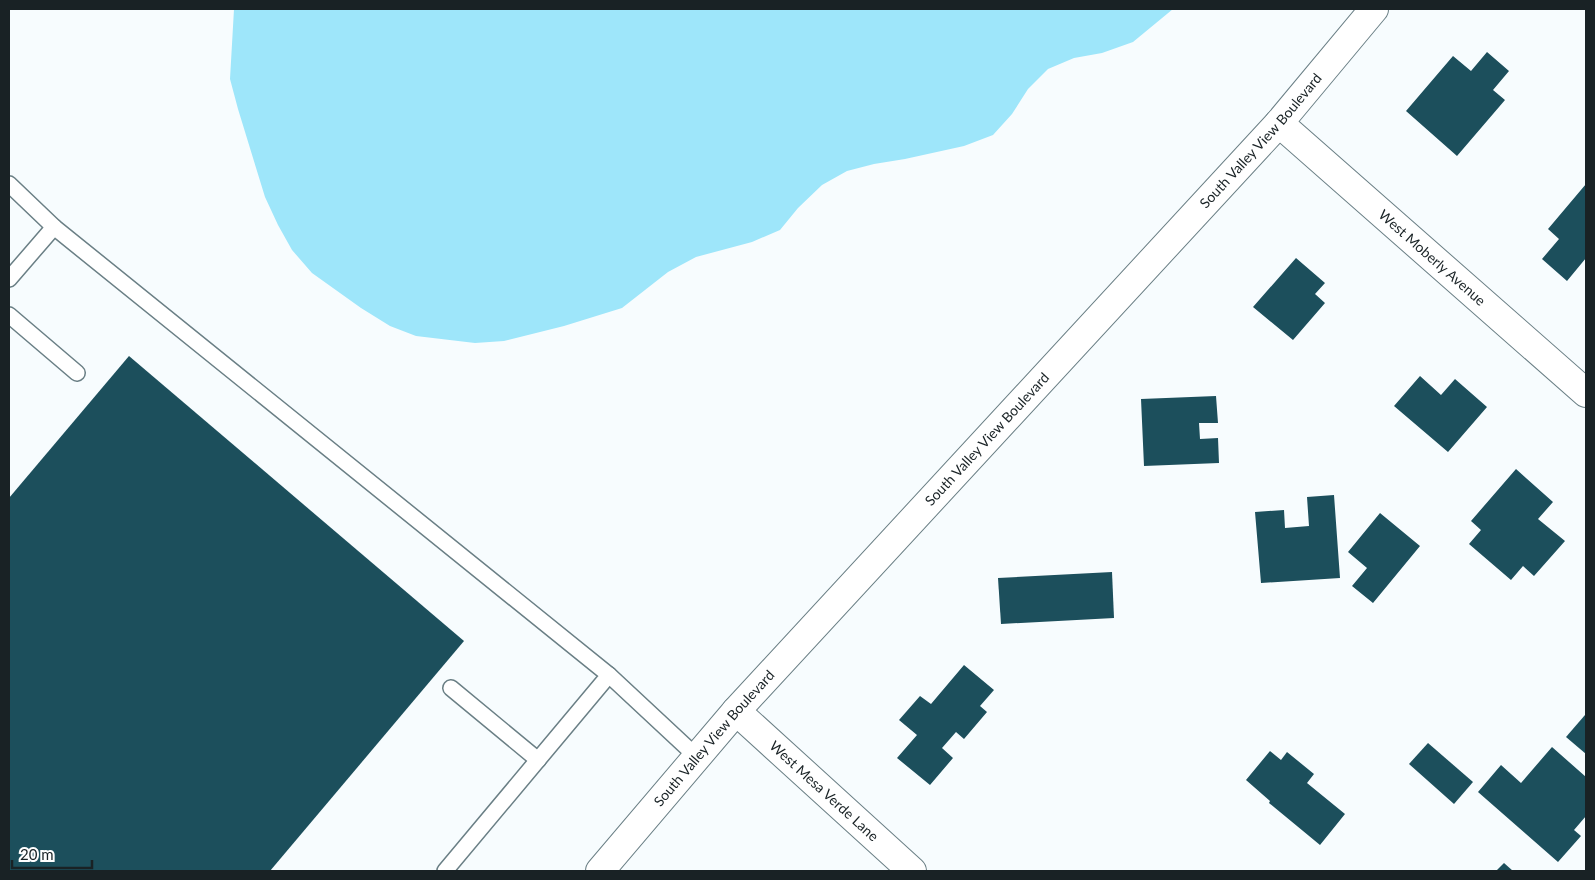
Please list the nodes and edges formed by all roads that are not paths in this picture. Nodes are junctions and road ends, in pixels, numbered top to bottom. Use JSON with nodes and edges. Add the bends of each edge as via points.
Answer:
{"nodes":[{"id":1,"x":1374,"y":9,"type":"edge"},
{"id":2,"x":1278,"y":123,"type":"junction"},
{"id":3,"x":9,"y":184,"type":"edge"},
{"id":4,"x":54,"y":227,"type":"junction"},
{"id":5,"x":9,"y":279,"type":"edge"},
{"id":6,"x":9,"y":315,"type":"edge"},
{"id":7,"x":77,"y":373,"type":"dead end"},
{"id":8,"x":1586,"y":394,"type":"edge"},
{"id":9,"x":609,"y":675,"type":"junction"},
{"id":10,"x":452,"y":688,"type":"dead end"},
{"id":11,"x":736,"y":711,"type":"junction"},
{"id":12,"x":697,"y":757,"type":"junction"},
{"id":13,"x":538,"y":760,"type":"junction"},
{"id":14,"x":445,"y":871,"type":"edge"},
{"id":15,"x":600,"y":871,"type":"edge"},
{"id":16,"x":912,"y":871,"type":"edge"}],
"edges":[{"from":1,"to":2,"type":"main road","name":"South Valley View Boulevard"},
{"from":2,"to":8,"type":"main road","name":"West Moberly Avenue"},
{"from":2,"to":11,"type":"main road","name":"South Valley View Boulevard"},
{"from":3,"to":4,"type":"lane"},
{"from":4,"to":5,"type":"lane"},
{"from":4,"to":9,"type":"lane"},
{"from":6,"to":7,"type":"lane"},
{"from":9,"to":12,"type":"lane"},
{"from":9,"to":13,"type":"lane"},
{"from":10,"to":13,"type":"lane"},
{"from":11,"to":12,"type":"main road","name":"South Valley View Boulevard"},
{"from":11,"to":16,"type":"main road","name":"West Mesa Verde Lane"},
{"from":12,"to":15,"type":"main road","name":"South Valley View Boulevard"},
{"from":13,"to":14,"type":"lane"}]}
